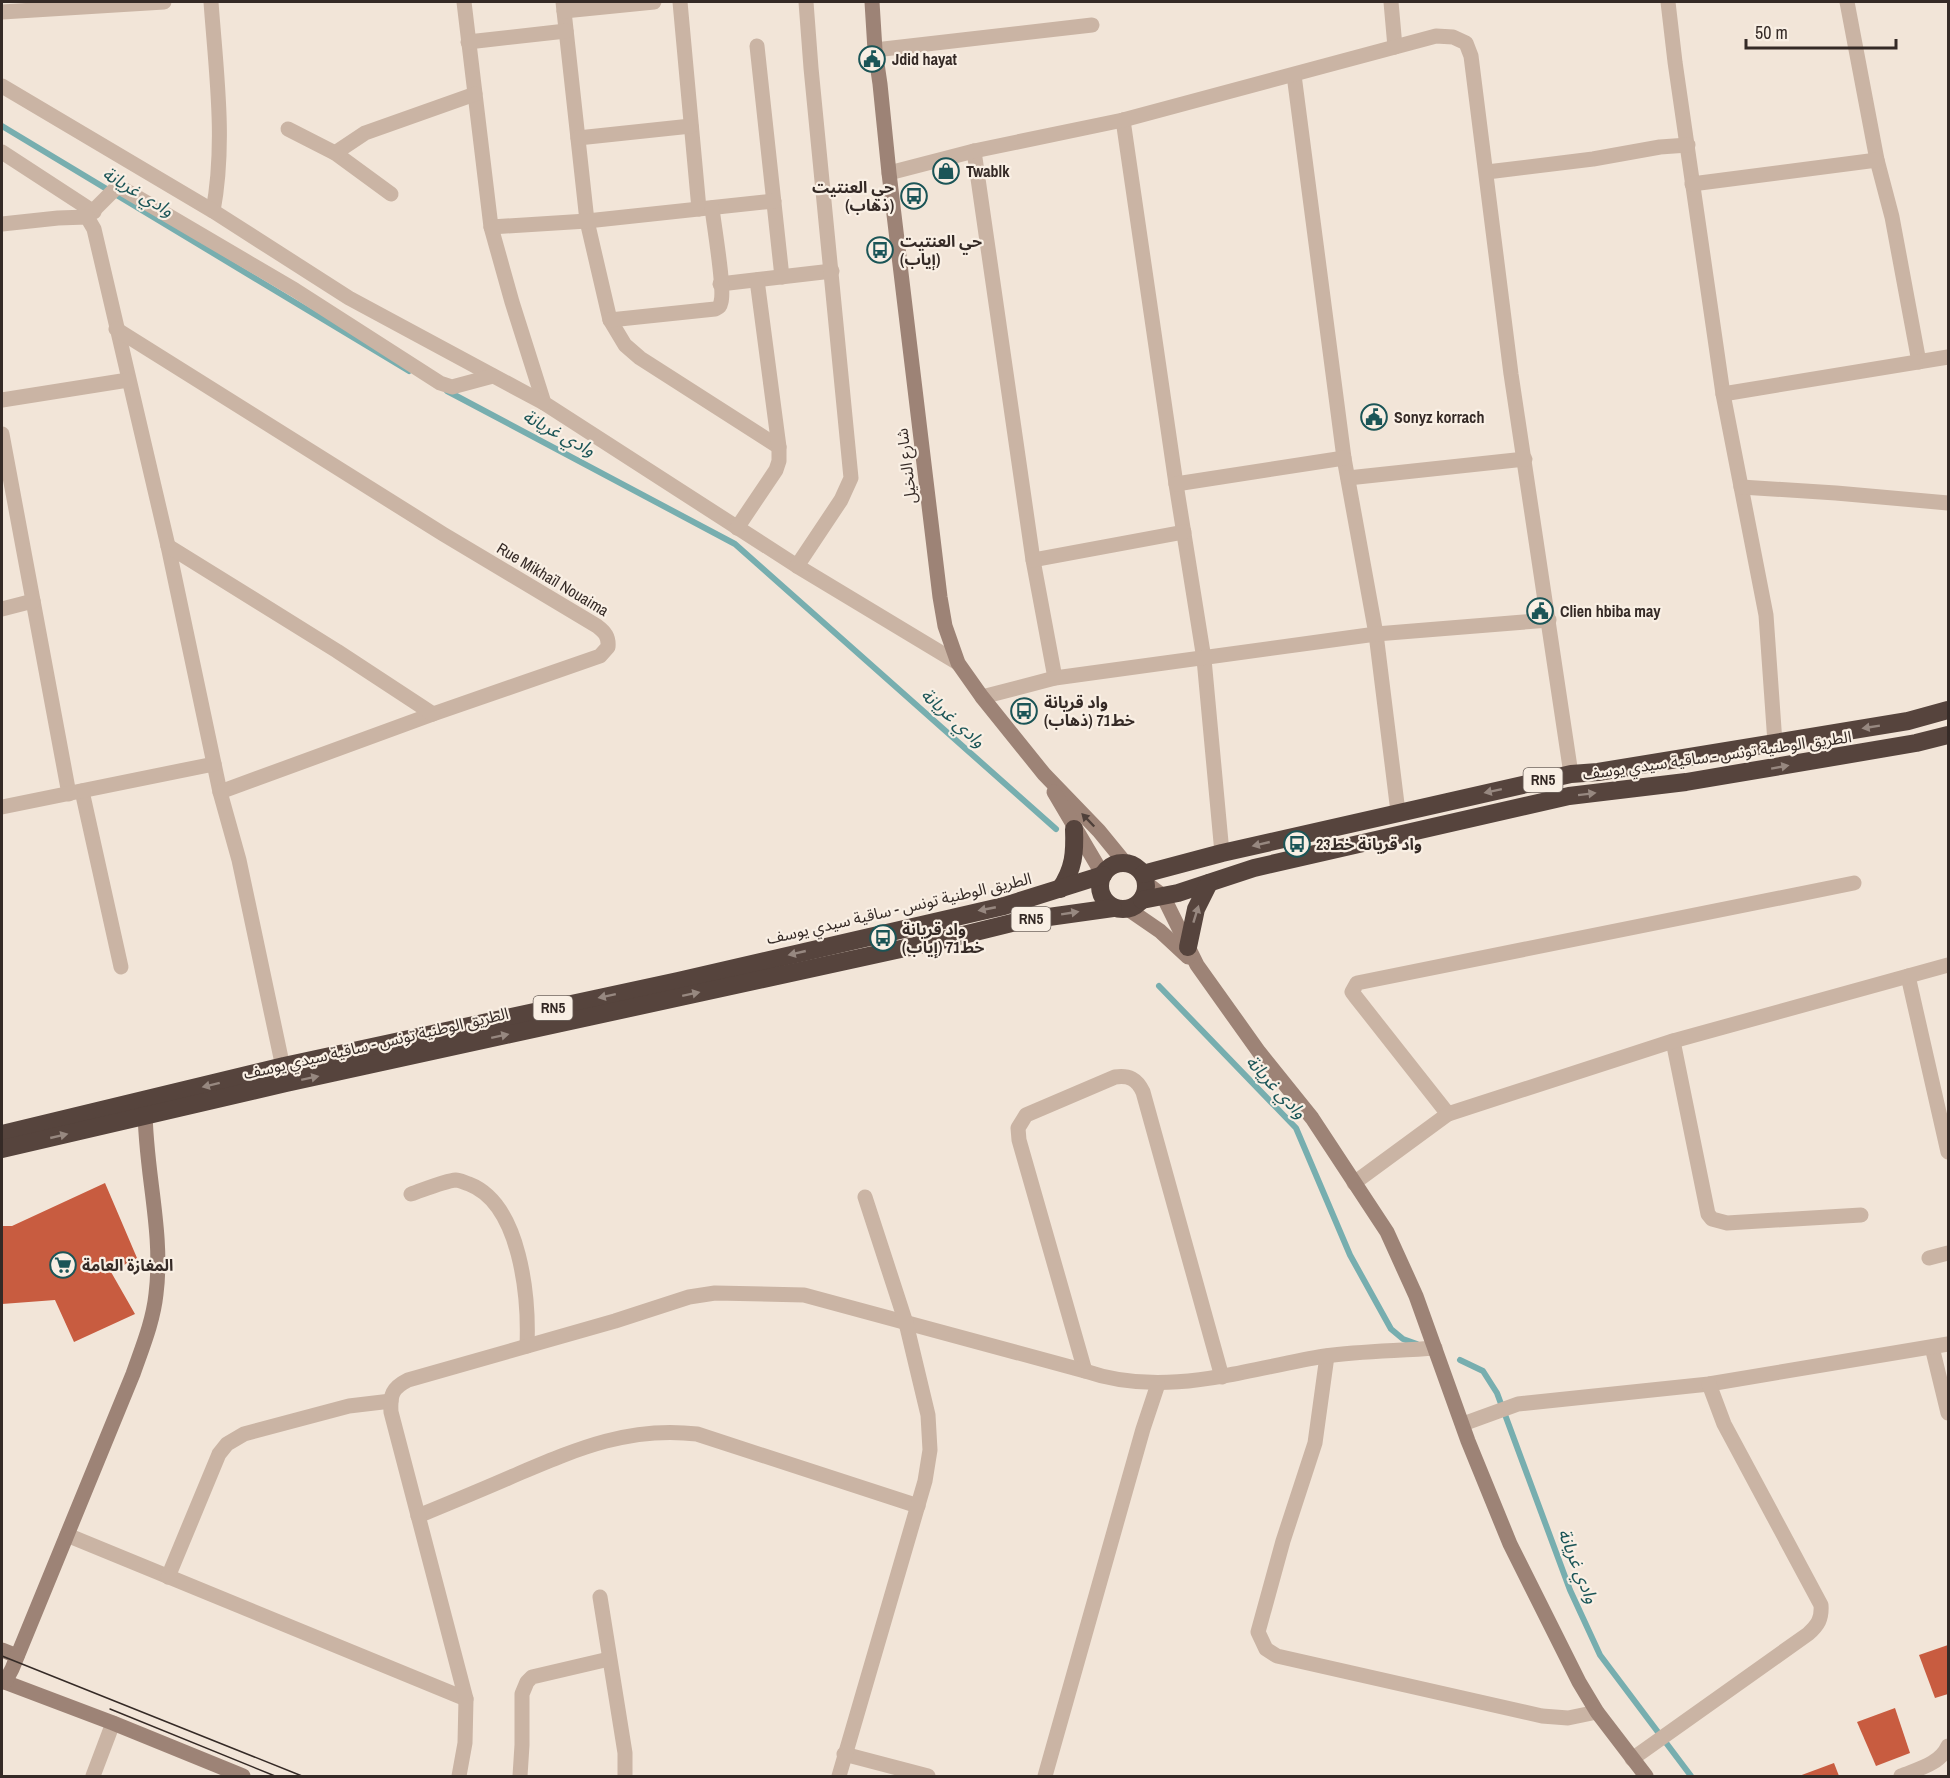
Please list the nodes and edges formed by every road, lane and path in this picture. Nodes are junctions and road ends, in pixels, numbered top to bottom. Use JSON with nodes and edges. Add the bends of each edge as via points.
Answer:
{"nodes":[{"id":1,"x":164,"y":2,"type":"edge"},
{"id":2,"x":211,"y":2,"type":"edge"},
{"id":3,"x":464,"y":2,"type":"edge"},
{"id":4,"x":654,"y":2,"type":"edge"},
{"id":5,"x":680,"y":2,"type":"edge"},
{"id":6,"x":806,"y":2,"type":"edge"},
{"id":7,"x":872,"y":2,"type":"edge"},
{"id":8,"x":1391,"y":2,"type":"edge"},
{"id":9,"x":1668,"y":2,"type":"edge"},
{"id":10,"x":1847,"y":2,"type":"edge"},
{"id":11,"x":563,"y":6,"type":"edge"},
{"id":12,"x":2,"y":12,"type":"edge"},
{"id":13,"x":1092,"y":25,"type":"dead end"},
{"id":14,"x":566,"y":31,"type":"junction"},
{"id":15,"x":468,"y":42,"type":"junction"},
{"id":16,"x":757,"y":46,"type":"dead end"},
{"id":17,"x":1395,"y":48,"type":"junction"},
{"id":18,"x":875,"y":50,"type":"junction"},
{"id":19,"x":1294,"y":75,"type":"junction"},
{"id":20,"x":2,"y":86,"type":"edge"},
{"id":21,"x":476,"y":94,"type":"junction"},
{"id":22,"x":1123,"y":120,"type":"junction"},
{"id":23,"x":691,"y":126,"type":"junction"},
{"id":24,"x":288,"y":129,"type":"dead end"},
{"id":25,"x":578,"y":138,"type":"junction"},
{"id":26,"x":1688,"y":145,"type":"junction"},
{"id":27,"x":974,"y":151,"type":"junction"},
{"id":28,"x":2,"y":152,"type":"edge"},
{"id":29,"x":335,"y":153,"type":"junction"},
{"id":30,"x":1877,"y":160,"type":"junction"},
{"id":31,"x":133,"y":164,"type":"junction"},
{"id":32,"x":1487,"y":172,"type":"junction"},
{"id":33,"x":889,"y":173,"type":"junction"},
{"id":34,"x":1692,"y":184,"type":"junction"},
{"id":35,"x":118,"y":186,"type":"junction"},
{"id":36,"x":391,"y":194,"type":"dead end"},
{"id":37,"x":774,"y":201,"type":"junction"},
{"id":38,"x":705,"y":208,"type":"junction"},
{"id":39,"x":213,"y":211,"type":"junction"},
{"id":40,"x":90,"y":215,"type":"junction"},
{"id":41,"x":587,"y":221,"type":"junction"},
{"id":42,"x":2,"y":224,"type":"edge"},
{"id":43,"x":491,"y":227,"type":"junction"},
{"id":44,"x":832,"y":271,"type":"junction"},
{"id":45,"x":782,"y":277,"type":"junction"},
{"id":46,"x":757,"y":280,"type":"junction"},
{"id":47,"x":720,"y":284,"type":"junction"},
{"id":48,"x":610,"y":320,"type":"junction"},
{"id":49,"x":116,"y":329,"type":"junction"},
{"id":50,"x":1948,"y":357,"type":"edge"},
{"id":51,"x":1919,"y":362,"type":"junction"},
{"id":52,"x":493,"y":376,"type":"junction"},
{"id":53,"x":128,"y":380,"type":"junction"},
{"id":54,"x":1723,"y":394,"type":"junction"},
{"id":55,"x":2,"y":400,"type":"edge"},
{"id":56,"x":544,"y":403,"type":"junction"},
{"id":57,"x":2,"y":434,"type":"edge"},
{"id":58,"x":779,"y":447,"type":"junction"},
{"id":59,"x":1344,"y":458,"type":"junction"},
{"id":60,"x":1525,"y":459,"type":"junction"},
{"id":61,"x":1348,"y":478,"type":"junction"},
{"id":62,"x":1176,"y":484,"type":"junction"},
{"id":63,"x":1741,"y":487,"type":"junction"},
{"id":64,"x":1948,"y":503,"type":"edge"},
{"id":65,"x":737,"y":528,"type":"junction"},
{"id":66,"x":1184,"y":532,"type":"junction"},
{"id":67,"x":168,"y":546,"type":"junction"},
{"id":68,"x":1033,"y":560,"type":"junction"},
{"id":69,"x":797,"y":566,"type":"junction"},
{"id":70,"x":33,"y":601,"type":"junction"},
{"id":71,"x":2,"y":609,"type":"edge"},
{"id":72,"x":1549,"y":620,"type":"junction"},
{"id":73,"x":1376,"y":634,"type":"junction"},
{"id":74,"x":1204,"y":659,"type":"junction"},
{"id":75,"x":958,"y":663,"type":"junction"},
{"id":76,"x":1055,"y":678,"type":"junction"},
{"id":77,"x":982,"y":697,"type":"junction"},
{"id":78,"x":1948,"y":710,"type":"edge"},
{"id":79,"x":433,"y":714,"type":"junction"},
{"id":80,"x":1908,"y":721,"type":"junction"},
{"id":81,"x":1948,"y":735,"type":"edge"},
{"id":82,"x":1775,"y":743,"type":"junction"},
{"id":83,"x":1916,"y":743,"type":"junction"},
{"id":84,"x":214,"y":764,"type":"junction"},
{"id":85,"x":1044,"y":774,"type":"junction"},
{"id":86,"x":1571,"y":774,"type":"junction"},
{"id":87,"x":220,"y":792,"type":"junction"},
{"id":88,"x":75,"y":793,"type":"junction"},
{"id":89,"x":2,"y":807,"type":"edge"},
{"id":90,"x":1398,"y":812,"type":"junction"},
{"id":91,"x":1074,"y":829,"type":"junction"},
{"id":92,"x":1222,"y":853,"type":"junction"},
{"id":93,"x":1126,"y":864,"type":"junction"},
{"id":94,"x":1103,"y":875,"type":"junction"},
{"id":95,"x":1209,"y":883,"type":"junction"},
{"id":96,"x":1854,"y":883,"type":"dead end"},
{"id":97,"x":1060,"y":889,"type":"junction"},
{"id":98,"x":1134,"y":895,"type":"junction"},
{"id":99,"x":1163,"y":896,"type":"junction"},
{"id":100,"x":1188,"y":947,"type":"junction"},
{"id":101,"x":1197,"y":964,"type":"junction"},
{"id":102,"x":1948,"y":965,"type":"edge"},
{"id":103,"x":121,"y":967,"type":"dead end"},
{"id":104,"x":1908,"y":976,"type":"junction"},
{"id":105,"x":1673,"y":1041,"type":"junction"},
{"id":106,"x":285,"y":1075,"type":"junction"},
{"id":107,"x":145,"y":1109,"type":"junction"},
{"id":108,"x":1448,"y":1114,"type":"junction"},
{"id":109,"x":2,"y":1134,"type":"edge"},
{"id":110,"x":2,"y":1149,"type":"edge"},
{"id":111,"x":1948,"y":1152,"type":"edge"},
{"id":112,"x":1354,"y":1182,"type":"junction"},
{"id":113,"x":411,"y":1194,"type":"dead end"},
{"id":114,"x":865,"y":1197,"type":"dead end"},
{"id":115,"x":1861,"y":1215,"type":"dead end"},
{"id":116,"x":1948,"y":1253,"type":"edge"},
{"id":117,"x":1929,"y":1258,"type":"dead end"},
{"id":118,"x":906,"y":1323,"type":"junction"},
{"id":119,"x":1948,"y":1344,"type":"edge"},
{"id":120,"x":527,"y":1346,"type":"junction"},
{"id":121,"x":1932,"y":1347,"type":"junction"},
{"id":122,"x":1436,"y":1348,"type":"junction"},
{"id":123,"x":1327,"y":1356,"type":"junction"},
{"id":124,"x":1085,"y":1371,"type":"junction"},
{"id":125,"x":1222,"y":1377,"type":"junction"},
{"id":126,"x":1708,"y":1383,"type":"junction"},
{"id":127,"x":1158,"y":1384,"type":"junction"},
{"id":128,"x":390,"y":1401,"type":"junction"},
{"id":129,"x":1948,"y":1413,"type":"edge"},
{"id":130,"x":1463,"y":1424,"type":"junction"},
{"id":131,"x":918,"y":1506,"type":"junction"},
{"id":132,"x":418,"y":1516,"type":"junction"},
{"id":133,"x":67,"y":1535,"type":"junction"},
{"id":134,"x":168,"y":1577,"type":"junction"},
{"id":135,"x":600,"y":1597,"type":"dead end"},
{"id":136,"x":2,"y":1650,"type":"edge"},
{"id":137,"x":17,"y":1656,"type":"junction"},
{"id":138,"x":609,"y":1659,"type":"junction"},
{"id":139,"x":3,"y":1684,"type":"edge"},
{"id":140,"x":466,"y":1699,"type":"junction"},
{"id":141,"x":1597,"y":1712,"type":"junction"},
{"id":142,"x":114,"y":1724,"type":"junction"},
{"id":143,"x":1948,"y":1746,"type":"edge"},
{"id":144,"x":844,"y":1754,"type":"junction"},
{"id":145,"x":1632,"y":1759,"type":"junction"},
{"id":146,"x":93,"y":1776,"type":"edge"},
{"id":147,"x":243,"y":1776,"type":"edge"},
{"id":148,"x":459,"y":1776,"type":"edge"},
{"id":149,"x":520,"y":1776,"type":"edge"},
{"id":150,"x":625,"y":1776,"type":"edge"},
{"id":151,"x":838,"y":1776,"type":"edge"},
{"id":152,"x":928,"y":1776,"type":"edge"},
{"id":153,"x":1045,"y":1776,"type":"edge"},
{"id":154,"x":1646,"y":1776,"type":"edge"},
{"id":155,"x":1901,"y":1776,"type":"edge"}],
"edges":[{"from":1,"to":12,"type":"street"},
{"from":2,"to":39,"type":"street","via":[[219,182]]},
{"from":3,"to":15,"type":"street"},
{"from":4,"to":11,"type":"street"},
{"from":5,"to":23,"type":"street"},
{"from":6,"to":44,"type":"street"},
{"from":7,"to":18,"type":"main road","name":"شارع النخيل"},
{"from":8,"to":17,"type":"street"},
{"from":9,"to":26,"type":"street"},
{"from":10,"to":30,"type":"street"},
{"from":11,"to":14,"type":"street"},
{"from":13,"to":18,"type":"street"},
{"from":14,"to":15,"type":"street"},
{"from":14,"to":25,"type":"street"},
{"from":15,"to":21,"type":"street"},
{"from":16,"to":37,"type":"street"},
{"from":17,"to":19,"type":"street"},
{"from":17,"to":32,"type":"street","via":[[1436,36],[1453,37],[1466,44]]},
{"from":18,"to":33,"type":"main road","name":"شارع النخيل"},
{"from":19,"to":22,"type":"street"},
{"from":19,"to":59,"type":"street"},
{"from":20,"to":31,"type":"street"},
{"from":21,"to":29,"type":"street","via":[[365,133]]},
{"from":21,"to":43,"type":"street"},
{"from":22,"to":27,"type":"street"},
{"from":22,"to":62,"type":"street"},
{"from":23,"to":25,"type":"street"},
{"from":23,"to":38,"type":"street"},
{"from":24,"to":29,"type":"street"},
{"from":25,"to":41,"type":"street"},
{"from":26,"to":32,"type":"street"},
{"from":26,"to":34,"type":"street"},
{"from":27,"to":33,"type":"street"},
{"from":27,"to":68,"type":"street"},
{"from":28,"to":40,"type":"street"},
{"from":29,"to":36,"type":"street"},
{"from":30,"to":34,"type":"street"},
{"from":30,"to":51,"type":"street","via":[[1892,217]]},
{"from":31,"to":35,"type":"street"},
{"from":31,"to":39,"type":"street"},
{"from":32,"to":60,"type":"street"},
{"from":33,"to":75,"type":"main road","name":"شارع النخيل","via":[[940,597]]},
{"from":34,"to":54,"type":"street"},
{"from":35,"to":40,"type":"street"},
{"from":35,"to":52,"type":"street","via":[[295,290],[440,383],[452,387]]},
{"from":37,"to":38,"type":"street"},
{"from":37,"to":45,"type":"street"},
{"from":38,"to":41,"type":"street"},
{"from":38,"to":47,"type":"street"},
{"from":39,"to":52,"type":"street","via":[[349,298]]},
{"from":40,"to":42,"type":"street"},
{"from":40,"to":49,"type":"street"},
{"from":41,"to":43,"type":"street"},
{"from":41,"to":48,"type":"street"},
{"from":43,"to":56,"type":"street"},
{"from":44,"to":45,"type":"street"},
{"from":44,"to":69,"type":"street","via":[[851,478]]},
{"from":45,"to":46,"type":"street"},
{"from":46,"to":47,"type":"street"},
{"from":46,"to":58,"type":"street"},
{"from":47,"to":48,"type":"street","via":[[722,301],[715,309]]},
{"from":48,"to":58,"type":"street","via":[[625,345],[640,358]]},
{"from":49,"to":53,"type":"street"},
{"from":49,"to":79,"type":"street","name":"Rue Mikhaïl Nouaima","via":[[606,633],[608,647],[600,656]]},
{"from":50,"to":51,"type":"street"},
{"from":51,"to":54,"type":"street"},
{"from":52,"to":56,"type":"street"},
{"from":53,"to":55,"type":"street"},
{"from":53,"to":67,"type":"street"},
{"from":54,"to":63,"type":"street"},
{"from":56,"to":65,"type":"street"},
{"from":57,"to":70,"type":"street"},
{"from":58,"to":65,"type":"street","via":[[776,470]]},
{"from":59,"to":61,"type":"street"},
{"from":59,"to":62,"type":"street"},
{"from":60,"to":61,"type":"street"},
{"from":60,"to":72,"type":"street"},
{"from":61,"to":73,"type":"street"},
{"from":62,"to":66,"type":"street"},
{"from":63,"to":64,"type":"street"},
{"from":63,"to":82,"type":"street","via":[[1766,615]]},
{"from":65,"to":69,"type":"street"},
{"from":66,"to":68,"type":"street"},
{"from":66,"to":74,"type":"street"},
{"from":67,"to":79,"type":"street"},
{"from":67,"to":84,"type":"street"},
{"from":68,"to":76,"type":"street"},
{"from":69,"to":75,"type":"street"},
{"from":70,"to":71,"type":"street"},
{"from":70,"to":88,"type":"street"},
{"from":72,"to":73,"type":"street"},
{"from":72,"to":86,"type":"street"},
{"from":73,"to":74,"type":"street"},
{"from":73,"to":90,"type":"street"},
{"from":74,"to":76,"type":"street"},
{"from":74,"to":92,"type":"street"},
{"from":75,"to":77,"type":"main road","name":"شارع النخيل"},
{"from":76,"to":77,"type":"street"},
{"from":77,"to":85,"type":"main road","name":"شارع النخيل"},
{"from":78,"to":80,"type":"highway","name":"الطريق الوطنية تونس - ساقية سيدي يوسف","number":"RN5"},
{"from":79,"to":87,"type":"street","name":"Rue Mikhaïl Nouaima"},
{"from":80,"to":82,"type":"highway","name":"الطريق الوطنية تونس - ساقية سيدي يوسف","number":"RN5","one_way":true},
{"from":80,"to":83,"type":"highway"},
{"from":81,"to":83,"type":"highway","name":"الطريق الوطنية تونس - ساقية سيدي يوسف","number":"RN5"},
{"from":82,"to":86,"type":"highway","name":"الطريق الوطنية تونس - ساقية سيدي يوسف","number":"RN5"},
{"from":95,"to":83,"type":"highway","name":"الطريق الوطنية تونس - ساقية سيدي يوسف","number":"RN5","one_way":true,"via":[[1254,868],[1569,796],[1686,782]]},
{"from":84,"to":87,"type":"street"},
{"from":84,"to":88,"type":"street"},
{"from":85,"to":91,"type":"main road"},
{"from":93,"to":85,"type":"main road","name":"شارع النخيل","one_way":true},
{"from":86,"to":90,"type":"highway","name":"الطريق الوطنية تونس - ساقية سيدي يوسف","number":"RN5","one_way":true},
{"from":87,"to":106,"type":"street","via":[[239,860]]},
{"from":88,"to":89,"type":"street"},
{"from":88,"to":103,"type":"street"},
{"from":90,"to":92,"type":"highway","name":"الطريق الوطنية تونس - ساقية سيدي يوسف","number":"RN5","one_way":true},
{"from":91,"to":94,"type":"main road"},
{"from":91,"to":97,"type":"highway","via":[[1074,862]]},
{"from":92,"to":98,"type":"highway","name":"الطريق الوطنية تونس - ساقية سيدي يوسف","number":"RN5"},
{"from":93,"to":94,"type":"highway","number":"RN5","via":[[1117,864]]},
{"from":93,"to":98,"type":"highway","via":[[1135,867]]},
{"from":94,"to":97,"type":"highway","name":"الطريق الوطنية تونس - ساقية سيدي يوسف","number":"RN5"},
{"from":94,"to":98,"type":"highway","via":[[1103,897]]},
{"from":95,"to":99,"type":"highway","name":"الطريق الوطنية تونس - ساقية سيدي يوسف","number":"RN5"},
{"from":100,"to":95,"type":"highway","one_way":true,"via":[[1196,909]]},
{"from":96,"to":108,"type":"street","via":[[1357,983],[1354,996]]},
{"from":97,"to":106,"type":"highway","name":"الطريق الوطنية تونس - ساقية سيدي يوسف","number":"RN5","one_way":true,"via":[[1004,906]]},
{"from":98,"to":99,"type":"highway","name":"الطريق الوطنية تونس - ساقية سيدي يوسف","number":"RN5"},
{"from":98,"to":101,"type":"main road","via":[[1160,931]]},
{"from":106,"to":98,"type":"highway","name":"الطريق الوطنية تونس - ساقية سيدي يوسف","number":"RN5","one_way":true,"via":[[940,940]]},
{"from":99,"to":100,"type":"main road"},
{"from":100,"to":101,"type":"main road"},
{"from":101,"to":112,"type":"main road","via":[[1312,1118]]},
{"from":102,"to":104,"type":"street"},
{"from":104,"to":105,"type":"street"},
{"from":104,"to":111,"type":"street"},
{"from":105,"to":108,"type":"street"},
{"from":105,"to":115,"type":"street","via":[[1712,1219],[1727,1223]]},
{"from":106,"to":107,"type":"highway","name":"الطريق الوطنية تونس - ساقية سيدي يوسف","number":"RN5"},
{"from":107,"to":109,"type":"highway","name":"الطريق الوطنية تونس - ساقية سيدي يوسف","number":"RN5"},
{"from":110,"to":107,"type":"highway","name":"الطريق الوطنية تونس - ساقية سيدي يوسف","number":"RN5","one_way":true},
{"from":107,"to":133,"type":"main road","via":[[157,1223],[156,1295],[150,1326]]},
{"from":108,"to":112,"type":"street"},
{"from":112,"to":122,"type":"main road","via":[[1386,1232]]},
{"from":113,"to":120,"type":"street","via":[[457,1180],[479,1188],[490,1198],[509,1228],[522,1266]]},
{"from":114,"to":118,"type":"street"},
{"from":116,"to":117,"type":"street"},
{"from":118,"to":120,"type":"street","via":[[804,1295],[715,1293],[689,1297]]},
{"from":118,"to":124,"type":"street"},
{"from":118,"to":131,"type":"street","via":[[928,1414],[930,1450]]},
{"from":119,"to":121,"type":"street"},
{"from":120,"to":128,"type":"street","via":[[408,1380],[398,1385]]},
{"from":121,"to":126,"type":"street"},
{"from":121,"to":129,"type":"street"},
{"from":122,"to":123,"type":"street"},
{"from":122,"to":130,"type":"main road"},
{"from":123,"to":125,"type":"street"},
{"from":123,"to":141,"type":"street","via":[[1315,1443],[1282,1541],[1258,1632],[1266,1649],[1276,1656],[1542,1716],[1568,1718]]},
{"from":124,"to":125,"type":"street","via":[[1018,1128],[1026,1115],[1125,1076],[1139,1083],[1143,1092]]},
{"from":124,"to":127,"type":"street","via":[[1107,1378]]},
{"from":125,"to":127,"type":"street"},
{"from":126,"to":130,"type":"street","via":[[1518,1404]]},
{"from":126,"to":145,"type":"street","via":[[1724,1424],[1821,1605],[1821,1614],[1817,1626],[1808,1634]]},
{"from":127,"to":153,"type":"street"},
{"from":128,"to":132,"type":"street"},
{"from":128,"to":134,"type":"street","via":[[349,1406],[244,1434],[227,1444],[219,1454]]},
{"from":130,"to":141,"type":"main road","via":[[1510,1544]]},
{"from":131,"to":132,"type":"street","via":[[697,1434],[675,1431],[616,1437],[579,1448]]},
{"from":131,"to":144,"type":"street"},
{"from":132,"to":140,"type":"street"},
{"from":133,"to":134,"type":"street"},
{"from":133,"to":137,"type":"main road"},
{"from":134,"to":140,"type":"street"},
{"from":135,"to":138,"type":"street"},
{"from":136,"to":137,"type":"main road"},
{"from":137,"to":139,"type":"main road"},
{"from":138,"to":149,"type":"street","via":[[532,1677],[527,1682],[522,1694]]},
{"from":138,"to":150,"type":"street","via":[[625,1753]]},
{"from":139,"to":142,"type":"main road"},
{"from":140,"to":148,"type":"street"},
{"from":141,"to":145,"type":"main road"},
{"from":142,"to":146,"type":"street"},
{"from":142,"to":147,"type":"main road"},
{"from":143,"to":155,"type":"street","via":[[1943,1756]]},
{"from":144,"to":151,"type":"street"},
{"from":144,"to":152,"type":"street"},
{"from":145,"to":154,"type":"main road"}]}
